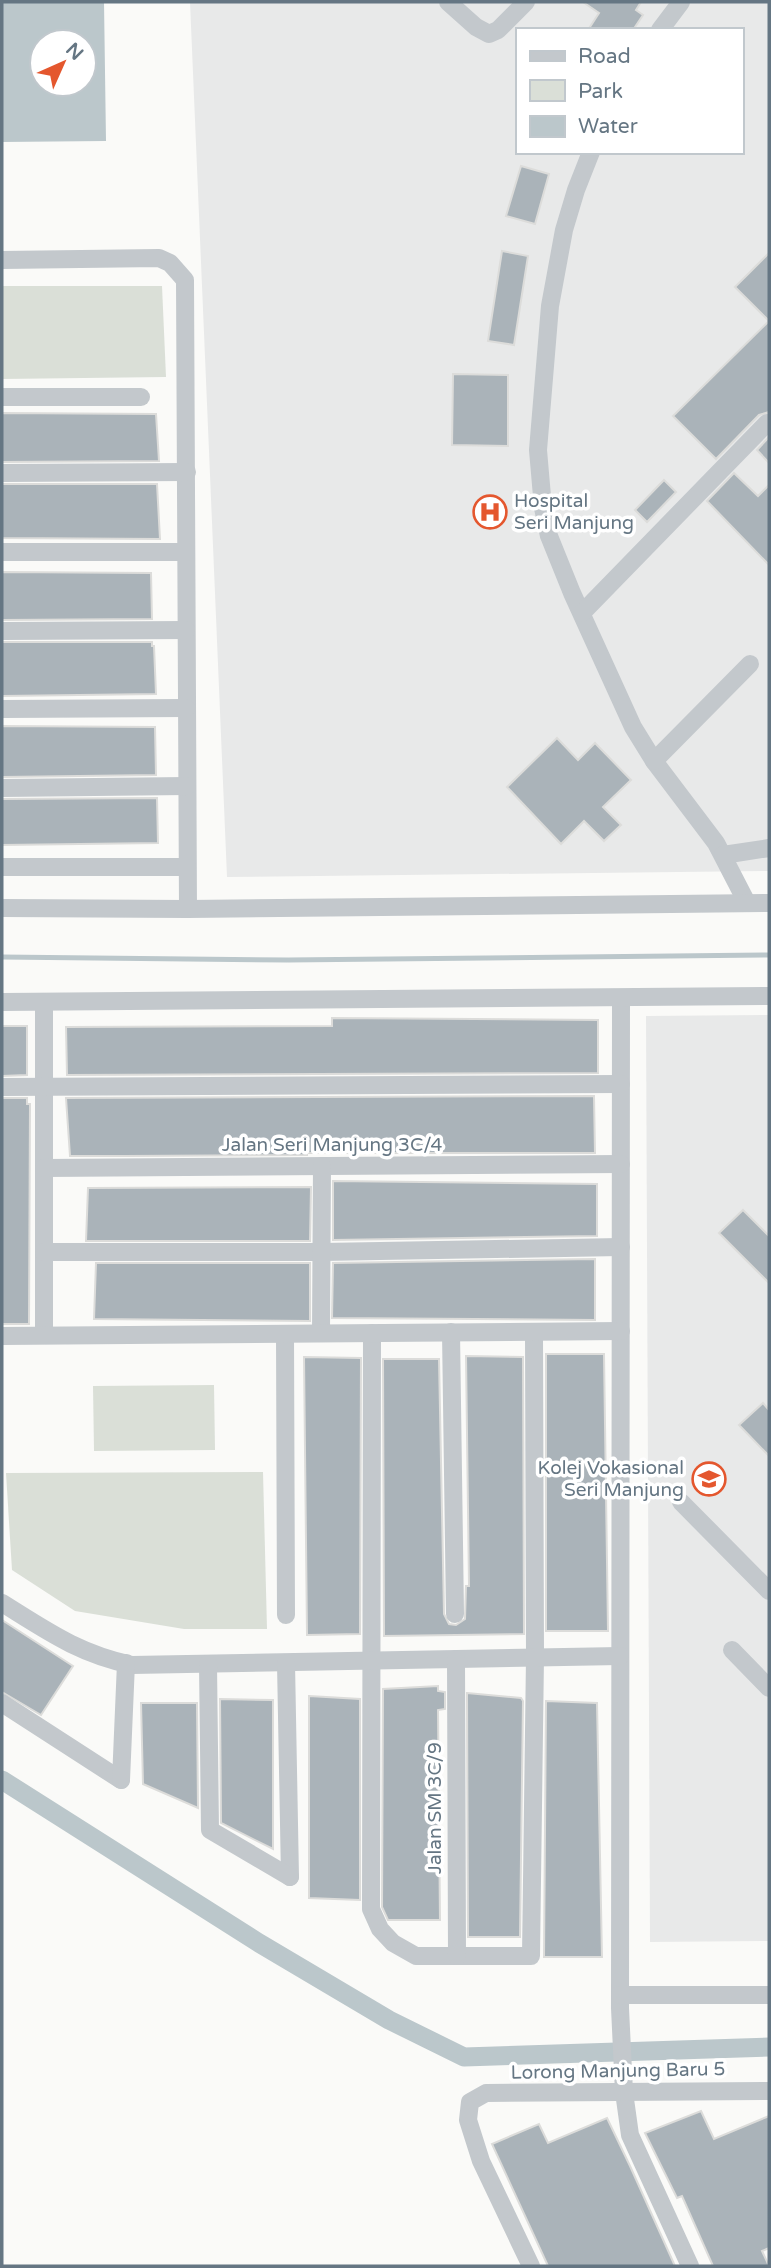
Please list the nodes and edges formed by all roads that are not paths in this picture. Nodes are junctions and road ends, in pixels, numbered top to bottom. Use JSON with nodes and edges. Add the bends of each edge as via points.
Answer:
{"nodes":[{"id":1,"x":448,"y":2,"type":"edge"},
{"id":2,"x":526,"y":2,"type":"edge"},
{"id":3,"x":681,"y":2,"type":"edge"},
{"id":4,"x":662,"y":28,"type":"edge"},
{"id":5,"x":590,"y":154,"type":"edge"},
{"id":6,"x":2,"y":260,"type":"edge"},
{"id":7,"x":2,"y":397,"type":"edge"},
{"id":8,"x":141,"y":397,"type":"dead end"},
{"id":9,"x":767,"y":423,"type":"dead end"},
{"id":10,"x":187,"y":472,"type":"junction"},
{"id":11,"x":2,"y":473,"type":"edge"},
{"id":12,"x":2,"y":552,"type":"edge"},
{"id":13,"x":186,"y":552,"type":"junction"},
{"id":14,"x":582,"y":613,"type":"junction"},
{"id":15,"x":186,"y":630,"type":"junction"},
{"id":16,"x":2,"y":631,"type":"edge"},
{"id":17,"x":750,"y":664,"type":"dead end"},
{"id":18,"x":186,"y":708,"type":"junction"},
{"id":19,"x":2,"y":709,"type":"edge"},
{"id":20,"x":654,"y":761,"type":"junction"},
{"id":21,"x":187,"y":786,"type":"junction"},
{"id":22,"x":2,"y":788,"type":"edge"},
{"id":23,"x":769,"y":848,"type":"edge"},
{"id":24,"x":723,"y":855,"type":"junction"},
{"id":25,"x":2,"y":867,"type":"edge"},
{"id":26,"x":187,"y":867,"type":"junction"},
{"id":27,"x":747,"y":903,"type":"junction"},
{"id":28,"x":769,"y":903,"type":"edge"},
{"id":29,"x":2,"y":908,"type":"edge"},
{"id":30,"x":188,"y":909,"type":"junction"},
{"id":31,"x":769,"y":996,"type":"edge"},
{"id":32,"x":621,"y":998,"type":"junction"},
{"id":33,"x":2,"y":1002,"type":"edge"},
{"id":34,"x":44,"y":1002,"type":"junction"},
{"id":35,"x":621,"y":1084,"type":"junction"},
{"id":36,"x":2,"y":1087,"type":"edge"},
{"id":37,"x":44,"y":1088,"type":"junction"},
{"id":38,"x":621,"y":1164,"type":"junction"},
{"id":39,"x":322,"y":1166,"type":"junction"},
{"id":40,"x":44,"y":1168,"type":"junction"},
{"id":41,"x":621,"y":1247,"type":"junction"},
{"id":42,"x":44,"y":1252,"type":"junction"},
{"id":43,"x":322,"y":1252,"type":"junction"},
{"id":44,"x":621,"y":1331,"type":"junction"},
{"id":45,"x":451,"y":1332,"type":"junction"},
{"id":46,"x":534,"y":1332,"type":"junction"},
{"id":47,"x":321,"y":1333,"type":"junction"},
{"id":48,"x":372,"y":1333,"type":"junction"},
{"id":49,"x":285,"y":1334,"type":"junction"},
{"id":50,"x":44,"y":1335,"type":"junction"},
{"id":51,"x":2,"y":1336,"type":"edge"},
{"id":52,"x":681,"y":1502,"type":"dead end"},
{"id":53,"x":769,"y":1591,"type":"edge"},
{"id":54,"x":2,"y":1603,"type":"edge"},
{"id":55,"x":455,"y":1614,"type":"dead end"},
{"id":56,"x":286,"y":1615,"type":"dead end"},
{"id":57,"x":732,"y":1650,"type":"dead end"},
{"id":58,"x":620,"y":1656,"type":"junction"},
{"id":59,"x":535,"y":1657,"type":"junction"},
{"id":60,"x":456,"y":1659,"type":"junction"},
{"id":61,"x":372,"y":1661,"type":"junction"},
{"id":62,"x":126,"y":1663,"type":"junction"},
{"id":63,"x":286,"y":1663,"type":"junction"},
{"id":64,"x":208,"y":1664,"type":"junction"},
{"id":65,"x":768,"y":1685,"type":"edge"},
{"id":66,"x":2,"y":1703,"type":"edge"},
{"id":67,"x":457,"y":1956,"type":"junction"},
{"id":68,"x":769,"y":1996,"type":"edge"},
{"id":69,"x":620,"y":2002,"type":"junction"},
{"id":70,"x":769,"y":2091,"type":"edge"},
{"id":71,"x":624,"y":2092,"type":"junction"},
{"id":72,"x":531,"y":2266,"type":"edge"},
{"id":73,"x":690,"y":2266,"type":"edge"}],
"edges":[{"from":1,"to":2,"type":"street","via":[[489,34]]},
{"from":3,"to":4,"type":"street"},
{"from":5,"to":14,"type":"street","via":[[564,230],[550,306],[538,450],[550,536]]},
{"from":6,"to":10,"type":"street","via":[[159,258],[178,270],[185,280]]},
{"from":7,"to":8,"type":"street"},
{"from":9,"to":14,"type":"street"},
{"from":10,"to":11,"type":"street"},
{"from":10,"to":13,"type":"street"},
{"from":12,"to":13,"type":"street"},
{"from":13,"to":15,"type":"street"},
{"from":14,"to":20,"type":"street","via":[[633,727]]},
{"from":15,"to":16,"type":"street"},
{"from":15,"to":18,"type":"street"},
{"from":17,"to":20,"type":"street"},
{"from":18,"to":19,"type":"street"},
{"from":18,"to":21,"type":"street"},
{"from":20,"to":24,"type":"street"},
{"from":21,"to":22,"type":"street"},
{"from":21,"to":26,"type":"street"},
{"from":23,"to":24,"type":"street"},
{"from":24,"to":27,"type":"street"},
{"from":25,"to":26,"type":"street"},
{"from":26,"to":30,"type":"street"},
{"from":27,"to":28,"type":"street"},
{"from":27,"to":30,"type":"street"},
{"from":29,"to":30,"type":"street"},
{"from":31,"to":32,"type":"street"},
{"from":32,"to":34,"type":"street"},
{"from":32,"to":35,"type":"street"},
{"from":33,"to":34,"type":"street"},
{"from":34,"to":37,"type":"street"},
{"from":35,"to":37,"type":"street"},
{"from":35,"to":38,"type":"street"},
{"from":36,"to":37,"type":"street"},
{"from":37,"to":40,"type":"street"},
{"from":38,"to":39,"type":"street","name":"Jalan Seri Manjung 3C/4"},
{"from":38,"to":41,"type":"street"},
{"from":39,"to":40,"type":"street","name":"Jalan Seri Manjung 3C/4"},
{"from":39,"to":43,"type":"street"},
{"from":40,"to":42,"type":"street"},
{"from":41,"to":43,"type":"street"},
{"from":41,"to":44,"type":"street"},
{"from":42,"to":43,"type":"street"},
{"from":42,"to":50,"type":"street"},
{"from":43,"to":47,"type":"street"},
{"from":44,"to":46,"type":"street"},
{"from":44,"to":58,"type":"street"},
{"from":45,"to":46,"type":"street"},
{"from":45,"to":48,"type":"street"},
{"from":45,"to":55,"type":"street"},
{"from":46,"to":59,"type":"street"},
{"from":47,"to":48,"type":"street"},
{"from":47,"to":49,"type":"street"},
{"from":48,"to":61,"type":"street"},
{"from":49,"to":50,"type":"street"},
{"from":49,"to":56,"type":"street"},
{"from":50,"to":51,"type":"street"},
{"from":52,"to":53,"type":"street"},
{"from":54,"to":62,"type":"street","via":[[63,1642]]},
{"from":57,"to":65,"type":"street"},
{"from":58,"to":59,"type":"street"},
{"from":58,"to":69,"type":"street"},
{"from":59,"to":60,"type":"street"},
{"from":59,"to":67,"type":"street","via":[[531,1956]]},
{"from":60,"to":61,"type":"street"},
{"from":60,"to":67,"type":"street","name":"Jalan SM 3C/9"},
{"from":61,"to":63,"type":"street"},
{"from":61,"to":67,"type":"street","via":[[371,1909],[393,1943],[416,1956]]},
{"from":62,"to":64,"type":"street"},
{"from":62,"to":66,"type":"street","via":[[121,1780]]},
{"from":63,"to":64,"type":"street"},
{"from":63,"to":64,"type":"street","via":[[290,1877],[210,1829]]},
{"from":68,"to":69,"type":"street"},
{"from":69,"to":71,"type":"street"},
{"from":70,"to":71,"type":"street","name":"Lorong Manjung Baru 5"},
{"from":71,"to":72,"type":"street","name":"Lorong Manjung Baru 5","via":[[486,2093],[470,2102],[468,2120],[481,2161]]},
{"from":71,"to":73,"type":"street","via":[[630,2135]]}]}
